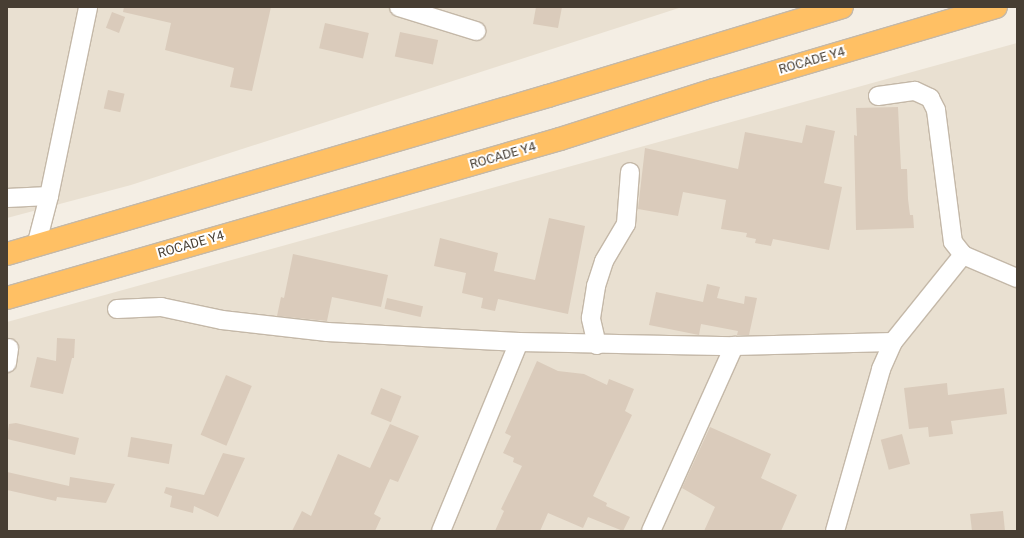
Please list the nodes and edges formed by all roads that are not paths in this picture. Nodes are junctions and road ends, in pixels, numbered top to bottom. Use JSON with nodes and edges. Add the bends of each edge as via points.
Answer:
{"nodes":[{"id":1,"x":88,"y":7,"type":"edge"},
{"id":2,"x":399,"y":7,"type":"edge"},
{"id":3,"x":842,"y":7,"type":"edge"},
{"id":4,"x":996,"y":7,"type":"edge"},
{"id":5,"x":476,"y":31,"type":"dead end"},
{"id":6,"x":878,"y":96,"type":"dead end"},
{"id":7,"x":630,"y":172,"type":"dead end"},
{"id":8,"x":49,"y":196,"type":"junction"},
{"id":9,"x":7,"y":198,"type":"edge"},
{"id":10,"x":36,"y":246,"type":"junction"},
{"id":11,"x":7,"y":254,"type":"edge"},
{"id":12,"x":963,"y":255,"type":"junction"},
{"id":13,"x":1017,"y":278,"type":"edge"},
{"id":14,"x":7,"y":298,"type":"edge"},
{"id":15,"x":117,"y":309,"type":"dead end"},
{"id":16,"x":519,"y":342,"type":"junction"},
{"id":17,"x":892,"y":342,"type":"junction"},
{"id":18,"x":597,"y":345,"type":"junction"},
{"id":19,"x":734,"y":346,"type":"junction"},
{"id":20,"x":441,"y":531,"type":"edge"},
{"id":21,"x":651,"y":531,"type":"edge"},
{"id":22,"x":835,"y":531,"type":"edge"}],
"edges":[{"from":1,"to":8,"type":"street"},
{"from":2,"to":5,"type":"street"},
{"from":3,"to":10,"type":"highway"},
{"from":4,"to":14,"type":"highway","name":"ROCADE Y4","via":[[714,90],[560,139]]},
{"from":6,"to":12,"type":"street","via":[[916,92],[930,98],[936,110],[952,242]]},
{"from":7,"to":18,"type":"street","via":[[626,224],[604,261],[596,286],[591,318]]},
{"from":8,"to":9,"type":"street"},
{"from":8,"to":10,"type":"street"},
{"from":10,"to":11,"type":"highway"},
{"from":12,"to":13,"type":"street"},
{"from":12,"to":17,"type":"street"},
{"from":15,"to":16,"type":"street","via":[[161,307],[222,320],[327,332]]},
{"from":16,"to":18,"type":"street"},
{"from":16,"to":20,"type":"street"},
{"from":17,"to":19,"type":"street"},
{"from":17,"to":22,"type":"street","via":[[881,369]]},
{"from":18,"to":19,"type":"street"},
{"from":19,"to":21,"type":"street"}]}
